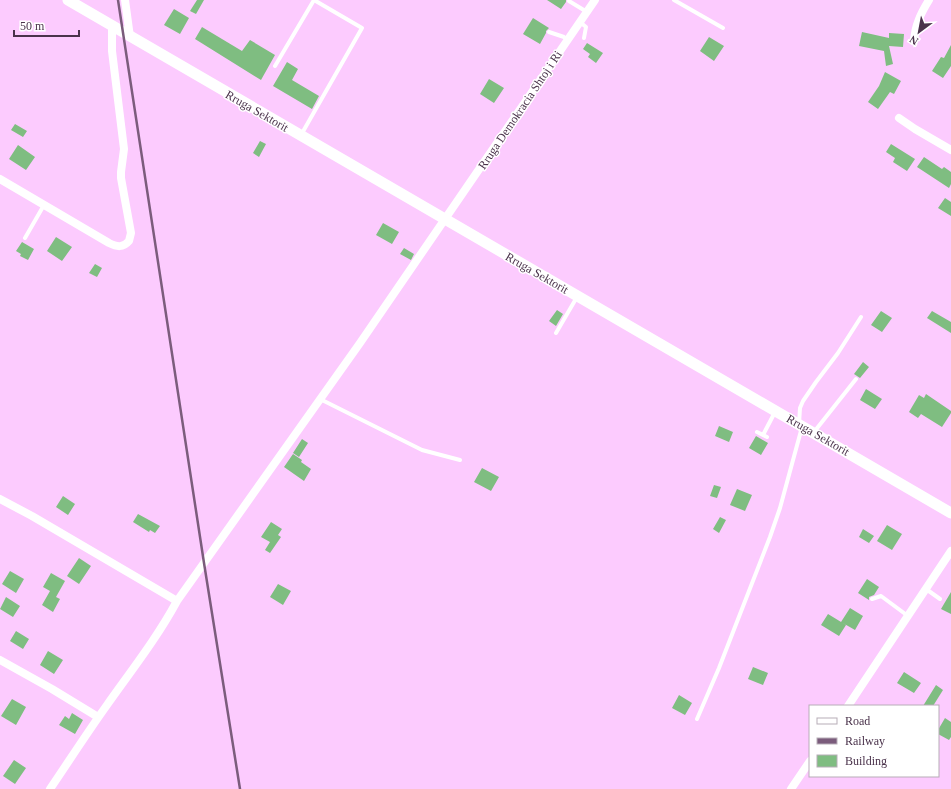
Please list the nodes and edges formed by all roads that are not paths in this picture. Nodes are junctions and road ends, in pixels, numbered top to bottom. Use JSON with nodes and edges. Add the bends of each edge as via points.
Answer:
{"nodes":[{"id":1,"x":68,"y":0,"type":"edge"},
{"id":2,"x":125,"y":0,"type":"edge"},
{"id":3,"x":595,"y":0,"type":"edge"},
{"id":4,"x":674,"y":0,"type":"edge"},
{"id":5,"x":929,"y":0,"type":"edge"},
{"id":6,"x":569,"y":1,"type":"dead end"},
{"id":7,"x":587,"y":12,"type":"junction"},
{"id":8,"x":580,"y":22,"type":"junction"},
{"id":9,"x":112,"y":26,"type":"junction"},
{"id":10,"x":723,"y":28,"type":"dead end"},
{"id":11,"x":549,"y":32,"type":"dead end"},
{"id":12,"x":126,"y":35,"type":"junction"},
{"id":13,"x":584,"y":38,"type":"dead end"},
{"id":14,"x":568,"y":40,"type":"junction"},
{"id":15,"x":914,"y":41,"type":"dead end"},
{"id":16,"x":275,"y":66,"type":"dead end"},
{"id":17,"x":900,"y":118,"type":"dead end"},
{"id":18,"x":300,"y":136,"type":"junction"},
{"id":19,"x":951,"y":150,"type":"edge"},
{"id":20,"x":0,"y":179,"type":"edge"},
{"id":21,"x":44,"y":205,"type":"junction"},
{"id":22,"x":444,"y":219,"type":"junction"},
{"id":23,"x":25,"y":238,"type":"dead end"},
{"id":24,"x":578,"y":296,"type":"junction"},
{"id":25,"x":861,"y":317,"type":"dead end"},
{"id":26,"x":556,"y":333,"type":"dead end"},
{"id":27,"x":856,"y":379,"type":"dead end"},
{"id":28,"x":319,"y":399,"type":"junction"},
{"id":29,"x":776,"y":411,"type":"junction"},
{"id":30,"x":800,"y":425,"type":"junction"},
{"id":31,"x":757,"y":432,"type":"dead end"},
{"id":32,"x":813,"y":433,"type":"junction"},
{"id":33,"x":460,"y":460,"type":"dead end"},
{"id":34,"x":0,"y":499,"type":"edge"},
{"id":35,"x":950,"y":511,"type":"edge"},
{"id":36,"x":951,"y":551,"type":"edge"},
{"id":37,"x":926,"y":589,"type":"junction"},
{"id":38,"x":872,"y":599,"type":"dead end"},
{"id":39,"x":940,"y":599,"type":"dead end"},
{"id":40,"x":177,"y":601,"type":"junction"},
{"id":41,"x":908,"y":616,"type":"junction"},
{"id":42,"x":0,"y":660,"type":"edge"},
{"id":43,"x":849,"y":705,"type":"edge"},
{"id":44,"x":98,"y":717,"type":"junction"},
{"id":45,"x":697,"y":719,"type":"dead end"},
{"id":46,"x":809,"y":762,"type":"edge"},
{"id":47,"x":50,"y":789,"type":"edge"},
{"id":48,"x":791,"y":789,"type":"edge"}],
"edges":[{"from":1,"to":9,"type":"street","name":"Rruga Sektorit"},
{"from":2,"to":12,"type":"street"},
{"from":3,"to":7,"type":"street","name":"Rruga Demokracia Shtoj i Ri"},
{"from":4,"to":10,"type":"lane"},
{"from":5,"to":15,"type":"street","via":[[920,13]]},
{"from":6,"to":7,"type":"lane"},
{"from":7,"to":8,"type":"street","name":"Rruga Demokracia Shtoj i Ri"},
{"from":8,"to":13,"type":"lane","via":[[586,27]]},
{"from":8,"to":14,"type":"street","name":"Rruga Demokracia Shtoj i Ri"},
{"from":9,"to":12,"type":"street","name":"Rruga Sektorit"},
{"from":9,"to":21,"type":"street","via":[[112,51],[124,149],[121,178],[130,238],[123,246],[115,246]]},
{"from":11,"to":14,"type":"lane"},
{"from":12,"to":18,"type":"street","name":"Rruga Sektorit"},
{"from":14,"to":22,"type":"street","name":"Rruga Demokracia Shtoj i Ri"},
{"from":16,"to":18,"type":"lane","via":[[314,0],[362,28]]},
{"from":17,"to":19,"type":"street"},
{"from":18,"to":22,"type":"street","name":"Rruga Sektorit"},
{"from":20,"to":21,"type":"street"},
{"from":21,"to":23,"type":"lane"},
{"from":22,"to":24,"type":"street","name":"Rruga Sektorit"},
{"from":22,"to":28,"type":"street","name":"Rruga Demokracia Shtoj i Ri"},
{"from":24,"to":26,"type":"lane"},
{"from":24,"to":29,"type":"street","name":"Rruga Sektorit"},
{"from":25,"to":30,"type":"lane","via":[[838,354],[803,401],[800,408]]},
{"from":27,"to":32,"type":"lane"},
{"from":28,"to":33,"type":"lane","via":[[422,450]]},
{"from":28,"to":40,"type":"street","name":"Rruga Demokracia Shtoj i Ri"},
{"from":29,"to":30,"type":"street","name":"Rruga Sektorit"},
{"from":29,"to":31,"type":"lane","via":[[765,436]]},
{"from":30,"to":32,"type":"street","name":"Rruga Sektorit"},
{"from":30,"to":45,"type":"lane","via":[[780,508],[770,537]]},
{"from":32,"to":35,"type":"street","name":"Rruga Sektorit"},
{"from":34,"to":40,"type":"street"},
{"from":36,"to":37,"type":"street"},
{"from":37,"to":39,"type":"lane"},
{"from":37,"to":41,"type":"street"},
{"from":38,"to":41,"type":"lane","via":[[881,596]]},
{"from":40,"to":44,"type":"street","name":"Rruga Demokracia Shtoj i Ri","via":[[142,658]]},
{"from":41,"to":43,"type":"street"},
{"from":42,"to":44,"type":"street"},
{"from":44,"to":47,"type":"street","name":"Rruga Demokracia Shtoj i Ri"},
{"from":46,"to":48,"type":"street"}]}
